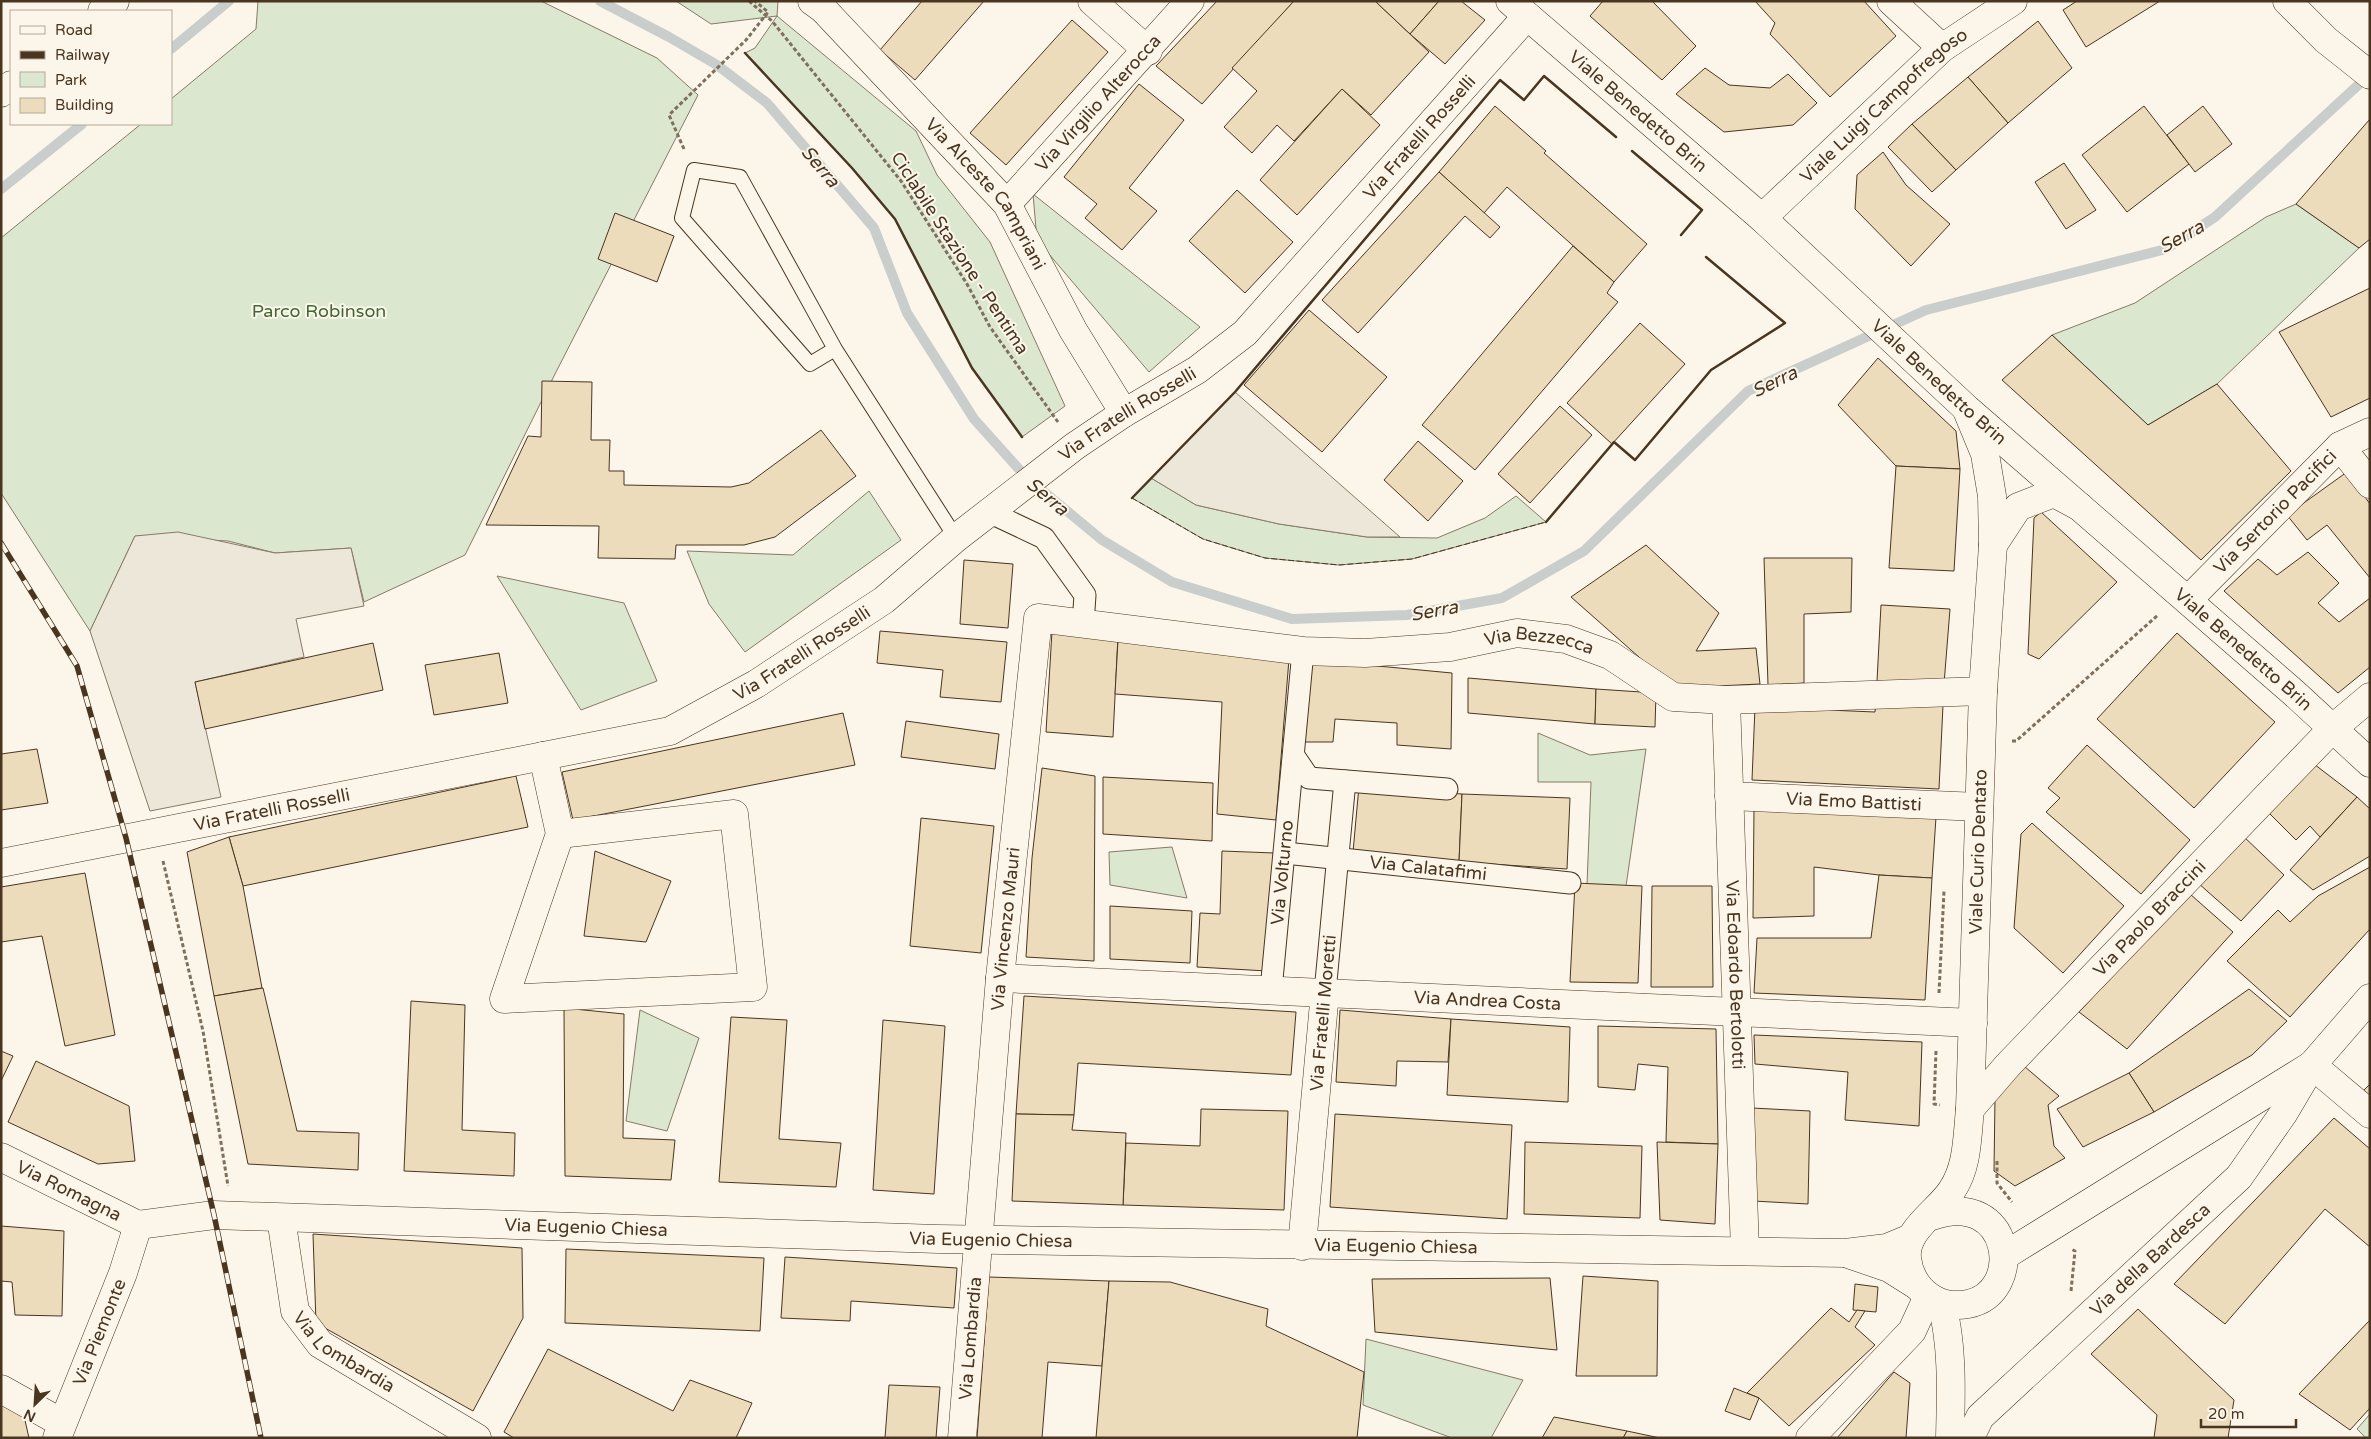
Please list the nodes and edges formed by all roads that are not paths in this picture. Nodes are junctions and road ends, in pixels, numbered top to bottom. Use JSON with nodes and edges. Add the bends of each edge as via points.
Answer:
{"nodes":[{"id":1,"x":115,"y":1,"type":"edge"},
{"id":2,"x":812,"y":1,"type":"edge"},
{"id":3,"x":1092,"y":1,"type":"edge"},
{"id":4,"x":1190,"y":1,"type":"edge"},
{"id":5,"x":1890,"y":1,"type":"edge"},
{"id":6,"x":2013,"y":1,"type":"edge"},
{"id":7,"x":2286,"y":1,"type":"edge"},
{"id":8,"x":1523,"y":6,"type":"edge"},
{"id":9,"x":103,"y":10,"type":"edge"},
{"id":10,"x":1942,"y":48,"type":"junction"},
{"id":11,"x":1148,"y":50,"type":"junction"},
{"id":12,"x":2370,"y":75,"type":"edge"},
{"id":13,"x":1007,"y":204,"type":"junction"},
{"id":14,"x":1762,"y":218,"type":"junction"},
{"id":15,"x":836,"y":349,"type":"junction"},
{"id":16,"x":1967,"y":409,"type":"junction"},
{"id":17,"x":1124,"y":413,"type":"junction"},
{"id":18,"x":2370,"y":432,"type":"edge"},
{"id":19,"x":2340,"y":446,"type":"junction"},
{"id":20,"x":2370,"y":484,"type":"edge"},
{"id":21,"x":999,"y":504,"type":"junction"},
{"id":22,"x":2085,"y":511,"type":"junction"},
{"id":23,"x":956,"y":538,"type":"junction"},
{"id":24,"x":1992,"y":544,"type":"junction"},
{"id":25,"x":2188,"y":600,"type":"junction"},
{"id":26,"x":1038,"y":618,"type":"joint"},
{"id":27,"x":1083,"y":624,"type":"junction"},
{"id":28,"x":1303,"y":651,"type":"junction"},
{"id":29,"x":1983,"y":691,"type":"junction"},
{"id":30,"x":2370,"y":696,"type":"edge"},
{"id":31,"x":1726,"y":700,"type":"junction"},
{"id":32,"x":2332,"y":729,"type":"junction"},
{"id":33,"x":543,"y":756,"type":"junction"},
{"id":34,"x":1294,"y":756,"type":"junction"},
{"id":35,"x":2370,"y":763,"type":"edge"},
{"id":36,"x":1345,"y":781,"type":"junction"},
{"id":37,"x":1447,"y":789,"type":"dead end"},
{"id":38,"x":1729,"y":796,"type":"junction"},
{"id":39,"x":1979,"y":807,"type":"junction"},
{"id":40,"x":560,"y":834,"type":"junction"},
{"id":41,"x":1285,"y":853,"type":"junction"},
{"id":42,"x":1338,"y":858,"type":"junction"},
{"id":43,"x":1,"y":863,"type":"edge"},
{"id":44,"x":1570,"y":883,"type":"dead end"},
{"id":45,"x":1000,"y":978,"type":"junction"},
{"id":46,"x":1271,"y":990,"type":"junction"},
{"id":47,"x":1325,"y":992,"type":"junction"},
{"id":48,"x":2370,"y":998,"type":"edge"},
{"id":49,"x":1737,"y":1013,"type":"junction"},
{"id":50,"x":1973,"y":1022,"type":"junction"},
{"id":51,"x":2312,"y":1065,"type":"junction"},
{"id":52,"x":1970,"y":1109,"type":"junction"},
{"id":53,"x":2370,"y":1114,"type":"edge"},
{"id":54,"x":1,"y":1157,"type":"edge"},
{"id":55,"x":1966,"y":1158,"type":"junction"},
{"id":56,"x":1932,"y":1216,"type":"junction"},
{"id":57,"x":281,"y":1218,"type":"junction"},
{"id":58,"x":1990,"y":1224,"type":"junction"},
{"id":59,"x":138,"y":1225,"type":"junction"},
{"id":60,"x":1912,"y":1238,"type":"junction"},
{"id":61,"x":978,"y":1240,"type":"junction"},
{"id":62,"x":1302,"y":1246,"type":"junction"},
{"id":63,"x":1745,"y":1251,"type":"junction"},
{"id":64,"x":1845,"y":1253,"type":"junction"},
{"id":65,"x":2004,"y":1256,"type":"junction"},
{"id":66,"x":1929,"y":1295,"type":"junction"},
{"id":67,"x":1973,"y":1303,"type":"junction"},
{"id":68,"x":1952,"y":1386,"type":"junction"},
{"id":69,"x":1,"y":1389,"type":"edge"},
{"id":70,"x":59,"y":1430,"type":"edge"},
{"id":71,"x":477,"y":1438,"type":"edge"},
{"id":72,"x":962,"y":1438,"type":"edge"},
{"id":73,"x":1810,"y":1438,"type":"edge"},
{"id":74,"x":1950,"y":1438,"type":"edge"},
{"id":75,"x":1970,"y":1438,"type":"edge"}],
"edges":[{"from":1,"to":9,"type":"street"},
{"from":2,"to":13,"type":"street","name":"Via Alceste Campriani"},
{"from":3,"to":11,"type":"street"},
{"from":4,"to":11,"type":"street","name":"Via Virgilio Alterocca"},
{"from":5,"to":10,"type":"street"},
{"from":6,"to":10,"type":"street","name":"Viale Luigi Campofregoso"},
{"from":7,"to":12,"type":"street","via":[[2326,40]]},
{"from":8,"to":14,"type":"street","name":"Viale Benedetto Brin"},
{"from":8,"to":17,"type":"street","name":"Via Fratelli Rosselli","via":[[1245,334],[1197,370]]},
{"from":10,"to":14,"type":"street","name":"Viale Luigi Campofregoso"},
{"from":11,"to":13,"type":"street","name":"Via Virgilio Alterocca"},
{"from":13,"to":17,"type":"street","name":"Via Alceste Campriani","via":[[1072,330]]},
{"from":14,"to":16,"type":"street","name":"Viale Benedetto Brin"},
{"from":15,"to":15,"type":"lane","via":[[740,177],[694,170],[682,218],[810,364]]},
{"from":15,"to":23,"type":"lane"},
{"from":16,"to":22,"type":"street","name":"Viale Benedetto Brin"},
{"from":16,"to":24,"type":"street","name":"Viale Curio Dentato","via":[[1985,454],[1992,496]]},
{"from":17,"to":21,"type":"street","name":"Via Fratelli Rosselli"},
{"from":18,"to":19,"type":"street","name":"Via Sertorio Pacifici"},
{"from":19,"to":20,"type":"street"},
{"from":19,"to":25,"type":"street","name":"Via Sertorio Pacifici"},
{"from":21,"to":23,"type":"street","name":"Via Fratelli Rosselli"},
{"from":21,"to":27,"type":"street","via":[[1044,538],[1085,595]]},
{"from":22,"to":24,"type":"street","via":[[2054,493],[2018,507]]},
{"from":22,"to":25,"type":"street","name":"Viale Benedetto Brin"},
{"from":23,"to":33,"type":"street","name":"Via Fratelli Rosselli","via":[[884,600],[756,684],[670,731]]},
{"from":24,"to":29,"type":"street","name":"Viale Curio Dentato"},
{"from":25,"to":32,"type":"street","name":"Viale Benedetto Brin"},
{"from":26,"to":27,"type":"street","name":"Via Bezzecca"},
{"from":26,"to":45,"type":"street","name":"Via Vincenzo Mauri"},
{"from":27,"to":28,"type":"street","name":"Via Bezzecca"},
{"from":28,"to":31,"type":"street","name":"Via Bezzecca","via":[[1365,653],[1450,647],[1517,633],[1566,639],[1610,655],[1673,697]]},
{"from":28,"to":34,"type":"street","name":"Via Volturno"},
{"from":29,"to":31,"type":"street","name":"Via Bezzecca"},
{"from":29,"to":39,"type":"street","name":"Viale Curio Dentato"},
{"from":30,"to":32,"type":"street","name":"Via Paolo Braccini"},
{"from":31,"to":38,"type":"street","name":"Via Edoardo Bertolotti"},
{"from":32,"to":35,"type":"street","name":"Viale Benedetto Brin"},
{"from":32,"to":52,"type":"street","name":"Via Paolo Braccini","via":[[2008,1065]]},
{"from":33,"to":40,"type":"street"},
{"from":33,"to":43,"type":"street","name":"Via Fratelli Rosselli"},
{"from":34,"to":36,"type":"street","via":[[1309,778]]},
{"from":34,"to":41,"type":"street","name":"Via Volturno"},
{"from":36,"to":37,"type":"street"},
{"from":36,"to":42,"type":"street","name":"Via Fratelli Moretti"},
{"from":38,"to":39,"type":"street","name":"Via Emo Battisti"},
{"from":38,"to":49,"type":"street","name":"Via Edoardo Bertolotti"},
{"from":39,"to":50,"type":"street","name":"Viale Curio Dentato"},
{"from":40,"to":40,"type":"street","via":[[504,999],[753,987],[734,814]]},
{"from":41,"to":42,"type":"street","name":"Via Calatafimi"},
{"from":41,"to":46,"type":"street","name":"Via Volturno"},
{"from":42,"to":44,"type":"street","name":"Via Calatafimi"},
{"from":42,"to":47,"type":"street","name":"Via Fratelli Moretti"},
{"from":45,"to":46,"type":"street","name":"Via Andrea Costa"},
{"from":45,"to":61,"type":"street","name":"Via Vincenzo Mauri"},
{"from":46,"to":47,"type":"street","name":"Via Andrea Costa"},
{"from":47,"to":49,"type":"street","name":"Via Andrea Costa"},
{"from":47,"to":62,"type":"street","name":"Via Fratelli Moretti"},
{"from":48,"to":51,"type":"street","name":"Via della Bardesca"},
{"from":49,"to":50,"type":"street","name":"Via Andrea Costa"},
{"from":49,"to":63,"type":"street","name":"Via Edoardo Bertolotti"},
{"from":50,"to":52,"type":"street","name":"Viale Curio Dentato"},
{"from":51,"to":53,"type":"street"},
{"from":51,"to":65,"type":"street","name":"Via della Bardesca"},
{"from":51,"to":75,"type":"street","name":"Via della Bardesca","via":[[2283,1114],[2238,1177],[1980,1417]]},
{"from":52,"to":55,"type":"street","name":"Viale Curio Dentato"},
{"from":54,"to":59,"type":"street","name":"Via Romagna"},
{"from":55,"to":56,"type":"street","name":"Viale Curio Dentato","via":[[1953,1190]]},
{"from":55,"to":58,"type":"street","name":"Viale Curio Dentato","via":[[1976,1196]]},
{"from":56,"to":58,"type":"street","via":[[1947,1210],[1962,1210],[1977,1214]]},
{"from":56,"to":60,"type":"street","via":[[1920,1225]]},
{"from":57,"to":59,"type":"street","name":"Via Eugenio Chiesa","via":[[214,1215]]},
{"from":57,"to":61,"type":"street","name":"Via Eugenio Chiesa"},
{"from":57,"to":71,"type":"street","name":"Via Lombardia","via":[[295,1311],[320,1344]]},
{"from":58,"to":65,"type":"street","via":[[1998,1233]]},
{"from":59,"to":70,"type":"street","name":"Via Piemonte","via":[[123,1273]]},
{"from":60,"to":64,"type":"street","name":"Via Eugenio Chiesa","via":[[1887,1248]]},
{"from":60,"to":66,"type":"street","via":[[1907,1254],[1908,1268]]},
{"from":61,"to":62,"type":"street","name":"Via Eugenio Chiesa"},
{"from":61,"to":72,"type":"street","name":"Via Lombardia"},
{"from":62,"to":63,"type":"street","name":"Via Eugenio Chiesa"},
{"from":63,"to":64,"type":"street","name":"Via Eugenio Chiesa"},
{"from":64,"to":66,"type":"street","name":"Via Eugenio Chiesa","via":[[1889,1268]]},
{"from":65,"to":67,"type":"street","via":[[1996,1284],[1986,1296]]},
{"from":66,"to":67,"type":"street","via":[[1958,1306]]},
{"from":66,"to":68,"type":"street","via":[[1950,1333]]},
{"from":66,"to":73,"type":"street","via":[[1912,1331]]},
{"from":67,"to":68,"type":"street"},
{"from":68,"to":74,"type":"street"},
{"from":69,"to":70,"type":"street"}]}
